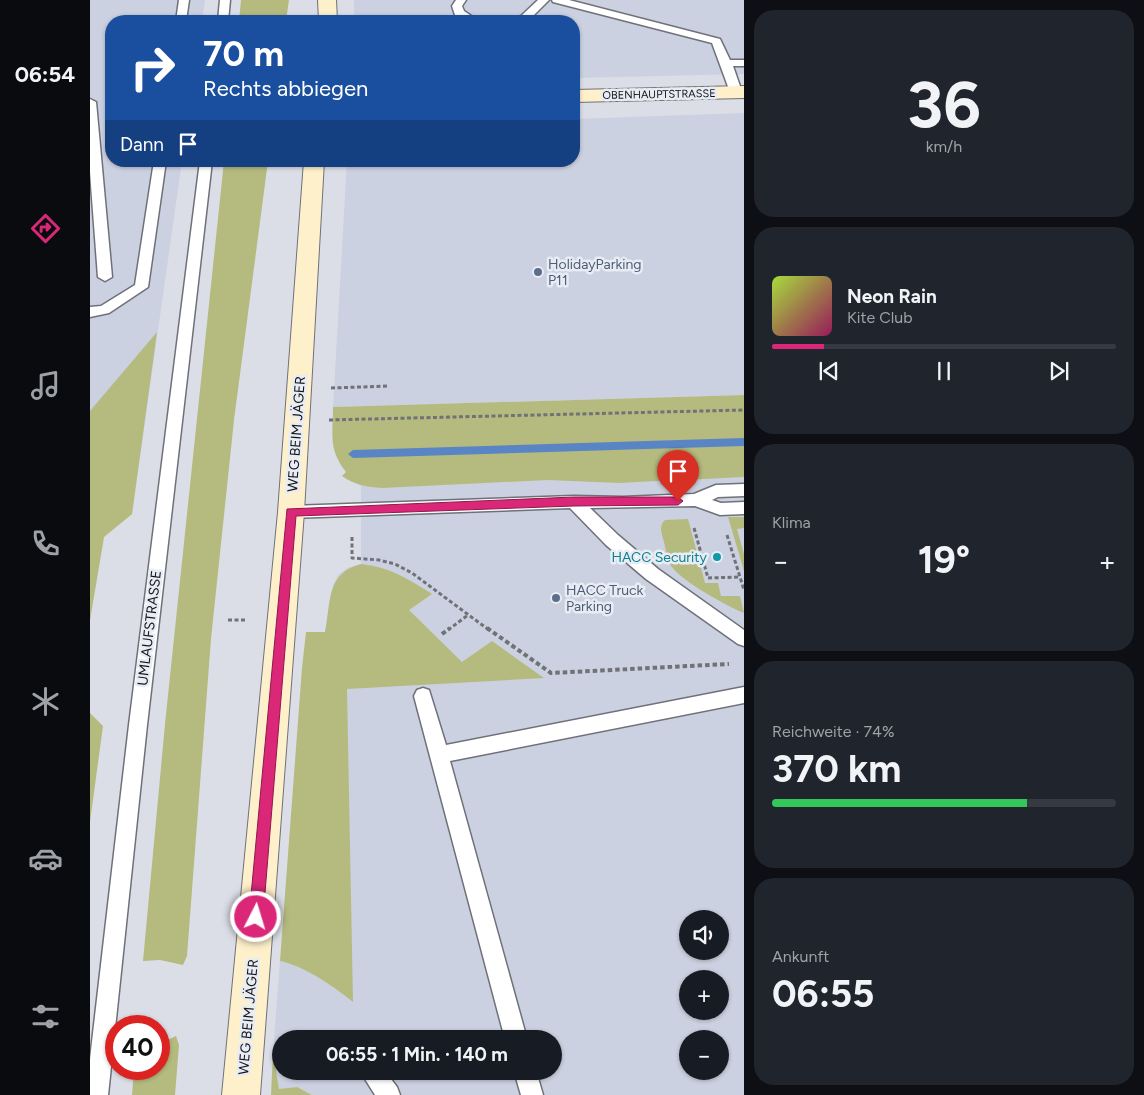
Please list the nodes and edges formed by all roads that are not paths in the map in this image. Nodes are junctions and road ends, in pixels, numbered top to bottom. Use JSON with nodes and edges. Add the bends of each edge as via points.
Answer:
{"nodes":[{"id":1,"x":184,"y":0,"type":"edge"},
{"id":2,"x":225,"y":0,"type":"edge"},
{"id":3,"x":326,"y":0,"type":"edge"},
{"id":4,"x":461,"y":0,"type":"edge"},
{"id":5,"x":544,"y":0,"type":"edge"},
{"id":6,"x":558,"y":0,"type":"edge"},
{"id":7,"x":182,"y":15,"type":"edge"},
{"id":8,"x":224,"y":15,"type":"edge"},
{"id":9,"x":327,"y":15,"type":"edge"},
{"id":10,"x":463,"y":15,"type":"edge"},
{"id":11,"x":528,"y":15,"type":"edge"},
{"id":12,"x":744,"y":63,"type":"edge"},
{"id":13,"x":726,"y":64,"type":"junction"},
{"id":14,"x":740,"y":92,"type":"edge"},
{"id":15,"x":580,"y":96,"type":"edge"},
{"id":16,"x":90,"y":102,"type":"edge"},
{"id":17,"x":159,"y":167,"type":"edge"},
{"id":18,"x":205,"y":167,"type":"edge"},
{"id":19,"x":314,"y":167,"type":"edge"},
{"id":20,"x":105,"y":277,"type":"dead end"},
{"id":21,"x":90,"y":312,"type":"edge"},
{"id":22,"x":744,"y":490,"type":"edge"},
{"id":23,"x":696,"y":500,"type":"junction"},
{"id":24,"x":574,"y":502,"type":"junction"},
{"id":25,"x":744,"y":508,"type":"edge"},
{"id":26,"x":291,"y":512,"type":"junction"},
{"id":27,"x":744,"y":639,"type":"edge"},
{"id":28,"x":744,"y":695,"type":"edge"},
{"id":29,"x":423,"y":696,"type":"dead end"},
{"id":30,"x":439,"y":755,"type":"junction"},
{"id":31,"x":514,"y":1030,"type":"edge"},
{"id":32,"x":378,"y":1080,"type":"edge"},
{"id":33,"x":528,"y":1080,"type":"edge"},
{"id":34,"x":97,"y":1095,"type":"edge"},
{"id":35,"x":241,"y":1095,"type":"edge"},
{"id":36,"x":389,"y":1095,"type":"edge"},
{"id":37,"x":532,"y":1095,"type":"edge"}],
"edges":[{"from":1,"to":7,"type":"lane"},
{"from":2,"to":8,"type":"lane"},
{"from":3,"to":9,"type":"street"},
{"from":4,"to":10,"type":"lane","via":[[457,6]]},
{"from":5,"to":11,"type":"lane"},
{"from":6,"to":13,"type":"lane","via":[[716,41]]},
{"from":12,"to":13,"type":"lane"},
{"from":13,"to":14,"type":"lane"},
{"from":14,"to":15,"type":"street","name":"OBENHAUPTSTRASSE"},
{"from":16,"to":20,"type":"lane"},
{"from":17,"to":21,"type":"lane","via":[[142,287],[104,310]]},
{"from":18,"to":34,"type":"lane","name":"UMLAUFSTRASSE"},
{"from":19,"to":26,"type":"street","name":"WEG BEIM JÄGER"},
{"from":22,"to":23,"type":"lane","via":[[716,491]]},
{"from":23,"to":24,"type":"lane"},
{"from":23,"to":25,"type":"lane","via":[[720,509]]},
{"from":24,"to":26,"type":"lane"},
{"from":24,"to":27,"type":"lane","via":[[652,574]]},
{"from":26,"to":35,"type":"street","name":"WEG BEIM JÄGER"},
{"from":28,"to":30,"type":"lane"},
{"from":29,"to":30,"type":"lane"},
{"from":30,"to":31,"type":"lane"},
{"from":32,"to":36,"type":"lane"},
{"from":33,"to":37,"type":"lane"}]}
